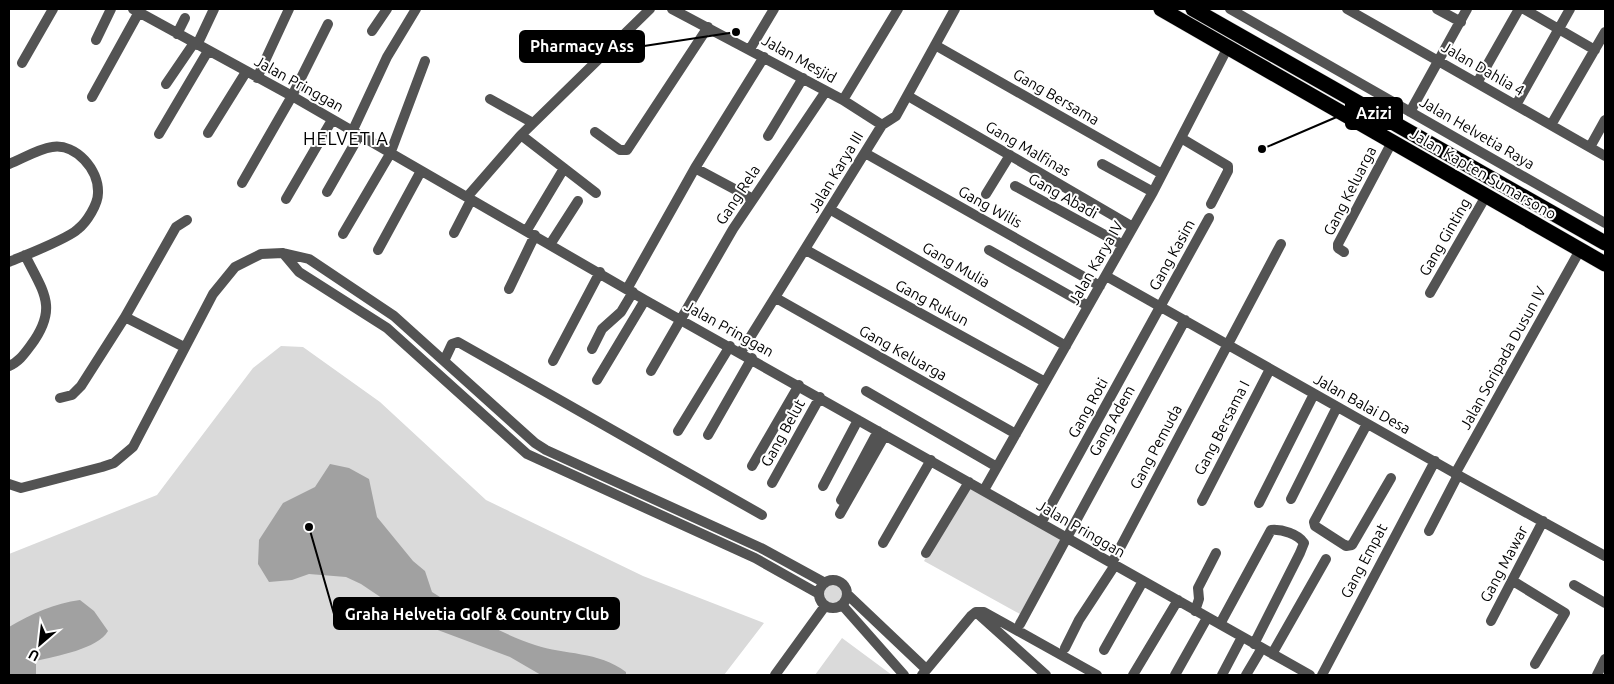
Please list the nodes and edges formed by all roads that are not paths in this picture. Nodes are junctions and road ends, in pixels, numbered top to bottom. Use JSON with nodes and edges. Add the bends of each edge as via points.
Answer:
{"nodes":[{"id":1,"x":54,"y":9,"type":"edge"},
{"id":2,"x":111,"y":9,"type":"edge"},
{"id":3,"x":214,"y":9,"type":"edge"},
{"id":4,"x":289,"y":9,"type":"edge"},
{"id":5,"x":386,"y":9,"type":"edge"},
{"id":6,"x":416,"y":9,"type":"edge"},
{"id":7,"x":650,"y":9,"type":"edge"},
{"id":8,"x":672,"y":9,"type":"edge"},
{"id":9,"x":774,"y":9,"type":"edge"},
{"id":10,"x":898,"y":9,"type":"edge"},
{"id":11,"x":955,"y":9,"type":"edge"},
{"id":12,"x":1161,"y":9,"type":"edge"},
{"id":13,"x":1193,"y":9,"type":"edge"},
{"id":14,"x":1230,"y":9,"type":"edge"},
{"id":15,"x":1347,"y":9,"type":"edge"},
{"id":16,"x":1437,"y":9,"type":"edge"},
{"id":17,"x":1467,"y":9,"type":"edge"},
{"id":18,"x":1518,"y":9,"type":"edge"},
{"id":19,"x":1524,"y":9,"type":"edge"},
{"id":20,"x":1570,"y":9,"type":"edge"},
{"id":21,"x":136,"y":10,"type":"edge"},
{"id":22,"x":185,"y":18,"type":"dead end"},
{"id":23,"x":1461,"y":22,"type":"junction"},
{"id":24,"x":328,"y":24,"type":"dead end"},
{"id":25,"x":708,"y":27,"type":"junction"},
{"id":26,"x":1559,"y":28,"type":"junction"},
{"id":27,"x":372,"y":32,"type":"dead end"},
{"id":28,"x":1605,"y":32,"type":"edge"},
{"id":29,"x":177,"y":34,"type":"junction"},
{"id":30,"x":96,"y":40,"type":"dead end"},
{"id":31,"x":195,"y":44,"type":"junction"},
{"id":32,"x":935,"y":45,"type":"junction"},
{"id":33,"x":1228,"y":47,"type":"junction"},
{"id":34,"x":750,"y":49,"type":"junction"},
{"id":35,"x":1595,"y":50,"type":"junction"},
{"id":36,"x":208,"y":51,"type":"junction"},
{"id":37,"x":764,"y":57,"type":"junction"},
{"id":38,"x":425,"y":61,"type":"dead end"},
{"id":39,"x":1438,"y":61,"type":"junction"},
{"id":40,"x":22,"y":63,"type":"dead end"},
{"id":41,"x":246,"y":72,"type":"junction"},
{"id":42,"x":257,"y":78,"type":"junction"},
{"id":43,"x":803,"y":78,"type":"junction"},
{"id":44,"x":1477,"y":83,"type":"junction"},
{"id":45,"x":166,"y":84,"type":"dead end"},
{"id":46,"x":826,"y":91,"type":"junction"},
{"id":47,"x":292,"y":96,"type":"junction"},
{"id":48,"x":908,"y":96,"type":"junction"},
{"id":49,"x":92,"y":97,"type":"dead end"},
{"id":50,"x":490,"y":99,"type":"dead end"},
{"id":51,"x":843,"y":100,"type":"junction"},
{"id":52,"x":1516,"y":105,"type":"junction"},
{"id":53,"x":1410,"y":112,"type":"junction"},
{"id":54,"x":332,"y":120,"type":"junction"},
{"id":55,"x":1605,"y":120,"type":"edge"},
{"id":56,"x":533,"y":123,"type":"junction"},
{"id":57,"x":882,"y":125,"type":"junction"},
{"id":58,"x":1551,"y":125,"type":"junction"},
{"id":59,"x":595,"y":132,"type":"dead end"},
{"id":60,"x":208,"y":133,"type":"dead end"},
{"id":61,"x":159,"y":134,"type":"dead end"},
{"id":62,"x":355,"y":134,"type":"junction"},
{"id":63,"x":521,"y":135,"type":"junction"},
{"id":64,"x":768,"y":136,"type":"dead end"},
{"id":65,"x":1181,"y":138,"type":"junction"},
{"id":66,"x":1392,"y":142,"type":"junction"},
{"id":67,"x":1590,"y":147,"type":"junction"},
{"id":68,"x":390,"y":154,"type":"junction"},
{"id":69,"x":865,"y":154,"type":"junction"},
{"id":70,"x":1010,"y":155,"type":"junction"},
{"id":71,"x":1605,"y":156,"type":"edge"},
{"id":72,"x":9,"y":164,"type":"edge"},
{"id":73,"x":1102,"y":164,"type":"dead end"},
{"id":74,"x":695,"y":168,"type":"junction"},
{"id":75,"x":563,"y":170,"type":"junction"},
{"id":76,"x":421,"y":171,"type":"junction"},
{"id":77,"x":1162,"y":174,"type":"junction"},
{"id":78,"x":242,"y":183,"type":"dead end"},
{"id":79,"x":1015,"y":186,"type":"dead end"},
{"id":80,"x":328,"y":192,"type":"dead end"},
{"id":81,"x":1153,"y":192,"type":"junction"},
{"id":82,"x":596,"y":193,"type":"dead end"},
{"id":83,"x":986,"y":194,"type":"dead end"},
{"id":84,"x":1486,"y":196,"type":"junction"},
{"id":85,"x":469,"y":198,"type":"junction"},
{"id":86,"x":286,"y":199,"type":"dead end"},
{"id":87,"x":754,"y":199,"type":"junction"},
{"id":88,"x":578,"y":201,"type":"dead end"},
{"id":89,"x":1211,"y":204,"type":"dead end"},
{"id":90,"x":831,"y":210,"type":"junction"},
{"id":91,"x":1209,"y":218,"type":"dead end"},
{"id":92,"x":187,"y":220,"type":"dead end"},
{"id":93,"x":1605,"y":223,"type":"edge"},
{"id":94,"x":1134,"y":227,"type":"junction"},
{"id":95,"x":531,"y":232,"type":"junction"},
{"id":96,"x":454,"y":233,"type":"dead end"},
{"id":97,"x":343,"y":234,"type":"dead end"},
{"id":98,"x":1605,"y":243,"type":"edge"},
{"id":99,"x":551,"y":244,"type":"junction"},
{"id":100,"x":1281,"y":244,"type":"dead end"},
{"id":101,"x":1123,"y":245,"type":"junction"},
{"id":102,"x":378,"y":250,"type":"dead end"},
{"id":103,"x":806,"y":250,"type":"junction"},
{"id":104,"x":989,"y":250,"type":"dead end"},
{"id":105,"x":1344,"y":252,"type":"dead end"},
{"id":106,"x":283,"y":253,"type":"junction"},
{"id":107,"x":1578,"y":253,"type":"junction"},
{"id":108,"x":25,"y":255,"type":"junction"},
{"id":109,"x":9,"y":262,"type":"edge"},
{"id":110,"x":1605,"y":264,"type":"edge"},
{"id":111,"x":600,"y":272,"type":"junction"},
{"id":112,"x":1106,"y":276,"type":"junction"},
{"id":113,"x":1100,"y":286,"type":"junction"},
{"id":114,"x":509,"y":289,"type":"dead end"},
{"id":115,"x":630,"y":290,"type":"junction"},
{"id":116,"x":1430,"y":293,"type":"dead end"},
{"id":117,"x":776,"y":298,"type":"junction"},
{"id":118,"x":645,"y":300,"type":"junction"},
{"id":119,"x":1088,"y":306,"type":"junction"},
{"id":120,"x":1161,"y":307,"type":"junction"},
{"id":121,"x":125,"y":317,"type":"junction"},
{"id":122,"x":682,"y":319,"type":"junction"},
{"id":123,"x":1185,"y":320,"type":"junction"},
{"id":124,"x":1226,"y":345,"type":"junction"},
{"id":125,"x":730,"y":346,"type":"junction"},
{"id":126,"x":1066,"y":346,"type":"junction"},
{"id":127,"x":184,"y":347,"type":"junction"},
{"id":128,"x":592,"y":349,"type":"dead end"},
{"id":129,"x":741,"y":352,"type":"junction"},
{"id":130,"x":752,"y":358,"type":"junction"},
{"id":131,"x":444,"y":361,"type":"junction"},
{"id":132,"x":552,"y":361,"type":"dead end"},
{"id":133,"x":9,"y":366,"type":"edge"},
{"id":134,"x":1270,"y":370,"type":"junction"},
{"id":135,"x":651,"y":371,"type":"dead end"},
{"id":136,"x":596,"y":380,"type":"dead end"},
{"id":137,"x":1045,"y":382,"type":"junction"},
{"id":138,"x":799,"y":385,"type":"junction"},
{"id":139,"x":866,"y":391,"type":"dead end"},
{"id":140,"x":1314,"y":394,"type":"junction"},
{"id":141,"x":483,"y":395,"type":"junction"},
{"id":142,"x":820,"y":397,"type":"junction"},
{"id":143,"x":60,"y":398,"type":"dead end"},
{"id":144,"x":472,"y":404,"type":"junction"},
{"id":145,"x":1338,"y":407,"type":"junction"},
{"id":146,"x":858,"y":420,"type":"junction"},
{"id":147,"x":1367,"y":424,"type":"junction"},
{"id":148,"x":678,"y":431,"type":"dead end"},
{"id":149,"x":882,"y":433,"type":"junction"},
{"id":150,"x":1016,"y":434,"type":"junction"},
{"id":151,"x":708,"y":435,"type":"dead end"},
{"id":152,"x":932,"y":460,"type":"junction"},
{"id":153,"x":1435,"y":462,"type":"junction"},
{"id":154,"x":752,"y":466,"type":"dead end"},
{"id":155,"x":997,"y":467,"type":"junction"},
{"id":156,"x":1457,"y":474,"type":"junction"},
{"id":157,"x":1390,"y":478,"type":"dead end"},
{"id":158,"x":969,"y":482,"type":"junction"},
{"id":159,"x":772,"y":483,"type":"dead end"},
{"id":160,"x":9,"y":484,"type":"edge"},
{"id":161,"x":823,"y":486,"type":"dead end"},
{"id":162,"x":984,"y":490,"type":"junction"},
{"id":163,"x":648,"y":497,"type":"junction"},
{"id":164,"x":1291,"y":500,"type":"dead end"},
{"id":165,"x":840,"y":501,"type":"dead end"},
{"id":166,"x":1202,"y":501,"type":"dead end"},
{"id":167,"x":1259,"y":503,"type":"dead end"},
{"id":168,"x":644,"y":508,"type":"junction"},
{"id":169,"x":840,"y":514,"type":"dead end"},
{"id":170,"x":762,"y":515,"type":"dead end"},
{"id":171,"x":1543,"y":521,"type":"junction"},
{"id":172,"x":1041,"y":523,"type":"junction"},
{"id":173,"x":1430,"y":531,"type":"dead end"},
{"id":174,"x":1066,"y":537,"type":"junction"},
{"id":175,"x":883,"y":543,"type":"dead end"},
{"id":176,"x":1216,"y":552,"type":"dead end"},
{"id":177,"x":926,"y":553,"type":"dead end"},
{"id":178,"x":1605,"y":556,"type":"edge"},
{"id":179,"x":1326,"y":559,"type":"dead end"},
{"id":180,"x":1114,"y":564,"type":"junction"},
{"id":181,"x":1143,"y":581,"type":"junction"},
{"id":182,"x":1513,"y":581,"type":"junction"},
{"id":183,"x":825,"y":583,"type":"junction"},
{"id":184,"x":1574,"y":585,"type":"dead end"},
{"id":185,"x":819,"y":594,"type":"junction"},
{"id":186,"x":848,"y":595,"type":"junction"},
{"id":187,"x":1178,"y":600,"type":"junction"},
{"id":188,"x":1605,"y":604,"type":"edge"},
{"id":189,"x":825,"y":606,"type":"junction"},
{"id":190,"x":842,"y":606,"type":"junction"},
{"id":191,"x":1195,"y":611,"type":"junction"},
{"id":192,"x":976,"y":612,"type":"junction"},
{"id":193,"x":1207,"y":618,"type":"junction"},
{"id":194,"x":1491,"y":621,"type":"dead end"},
{"id":195,"x":1020,"y":624,"type":"dead end"},
{"id":196,"x":1220,"y":624,"type":"junction"},
{"id":197,"x":1242,"y":637,"type":"junction"},
{"id":198,"x":1258,"y":646,"type":"junction"},
{"id":199,"x":1065,"y":648,"type":"dead end"},
{"id":200,"x":1104,"y":650,"type":"dead end"},
{"id":201,"x":1272,"y":654,"type":"junction"},
{"id":202,"x":1605,"y":659,"type":"edge"},
{"id":203,"x":1535,"y":664,"type":"dead end"},
{"id":204,"x":924,"y":672,"type":"edge"},
{"id":205,"x":1306,"y":674,"type":"edge"},
{"id":206,"x":775,"y":675,"type":"edge"},
{"id":207,"x":904,"y":675,"type":"edge"},
{"id":208,"x":1046,"y":675,"type":"edge"},
{"id":209,"x":1097,"y":675,"type":"edge"},
{"id":210,"x":1132,"y":675,"type":"edge"},
{"id":211,"x":1175,"y":675,"type":"edge"},
{"id":212,"x":1222,"y":675,"type":"edge"},
{"id":213,"x":1246,"y":675,"type":"edge"},
{"id":214,"x":1322,"y":675,"type":"edge"},
{"id":215,"x":1597,"y":675,"type":"edge"}],
"edges":[{"from":1,"to":40,"type":"street"},
{"from":2,"to":30,"type":"street"},
{"from":3,"to":31,"type":"street"},
{"from":4,"to":42,"type":"street"},
{"from":5,"to":27,"type":"street"},
{"from":6,"to":62,"type":"street","via":[[387,57]]},
{"from":7,"to":56,"type":"street"},
{"from":8,"to":25,"type":"street","name":"Jalan Mesjid"},
{"from":9,"to":34,"type":"street"},
{"from":10,"to":51,"type":"street"},
{"from":11,"to":32,"type":"street","name":"Jalan Karya III"},
{"from":12,"to":33,"type":"highway","name":"Jalan Kapten Sumarsono"},
{"from":13,"to":98,"type":"highway","name":"Jalan Kapten Sumarsono"},
{"from":14,"to":53,"type":"street","name":"Jalan Helvetia Raya"},
{"from":15,"to":39,"type":"street","name":"Jalan Dahlia 4"},
{"from":16,"to":23,"type":"street"},
{"from":17,"to":23,"type":"street"},
{"from":18,"to":44,"type":"street"},
{"from":19,"to":26,"type":"street"},
{"from":20,"to":26,"type":"street"},
{"from":21,"to":29,"type":"street","name":"Jalan Pringgan"},
{"from":21,"to":49,"type":"street"},
{"from":22,"to":29,"type":"street"},
{"from":23,"to":39,"type":"street"},
{"from":24,"to":47,"type":"street"},
{"from":25,"to":34,"type":"street","name":"Jalan Mesjid"},
{"from":25,"to":59,"type":"street","via":[[626,150],[620,150]]},
{"from":26,"to":35,"type":"street"},
{"from":26,"to":52,"type":"street"},
{"from":28,"to":35,"type":"street"},
{"from":29,"to":31,"type":"street","name":"Jalan Pringgan"},
{"from":31,"to":36,"type":"street","name":"Jalan Pringgan"},
{"from":31,"to":45,"type":"street"},
{"from":32,"to":48,"type":"street","name":"Jalan Karya III"},
{"from":32,"to":77,"type":"street","name":"Gang Bersama"},
{"from":33,"to":65,"type":"street","name":"Jalan Karya IV"},
{"from":33,"to":66,"type":"highway","name":"Jalan Kapten Sumarsono"},
{"from":34,"to":37,"type":"street","name":"Jalan Mesjid"},
{"from":35,"to":58,"type":"street"},
{"from":36,"to":41,"type":"street","name":"Jalan Pringgan"},
{"from":36,"to":61,"type":"street"},
{"from":37,"to":43,"type":"street","name":"Jalan Mesjid"},
{"from":37,"to":74,"type":"street"},
{"from":38,"to":68,"type":"street"},
{"from":39,"to":44,"type":"street","name":"Jalan Dahlia 4"},
{"from":39,"to":53,"type":"street"},
{"from":41,"to":42,"type":"street","name":"Jalan Pringgan"},
{"from":41,"to":60,"type":"street"},
{"from":42,"to":47,"type":"street","name":"Jalan Pringgan"},
{"from":43,"to":46,"type":"street","name":"Jalan Mesjid"},
{"from":43,"to":64,"type":"street"},
{"from":44,"to":52,"type":"street","name":"Jalan Dahlia 4"},
{"from":46,"to":51,"type":"street","name":"Jalan Mesjid"},
{"from":46,"to":87,"type":"street","name":"Gang Rela"},
{"from":47,"to":54,"type":"street","name":"Jalan Pringgan"},
{"from":47,"to":78,"type":"street"},
{"from":48,"to":57,"type":"street","name":"Jalan Karya III","via":[[896,116]]},
{"from":48,"to":70,"type":"street","name":"Gang Malfinas"},
{"from":50,"to":56,"type":"street"},
{"from":51,"to":57,"type":"street","name":"Jalan Mesjid"},
{"from":52,"to":58,"type":"street","name":"Jalan Dahlia 4"},
{"from":53,"to":93,"type":"street","name":"Jalan Helvetia Raya"},
{"from":54,"to":62,"type":"street","name":"Jalan Pringgan"},
{"from":54,"to":86,"type":"street"},
{"from":55,"to":67,"type":"street"},
{"from":56,"to":63,"type":"street"},
{"from":57,"to":69,"type":"street","name":"Jalan Karya III"},
{"from":58,"to":67,"type":"street","name":"Jalan Dahlia 4"},
{"from":62,"to":68,"type":"street","name":"Jalan Pringgan"},
{"from":62,"to":80,"type":"street"},
{"from":63,"to":75,"type":"street"},
{"from":63,"to":85,"type":"street"},
{"from":65,"to":77,"type":"street","name":"Jalan Karya IV"},
{"from":65,"to":89,"type":"street","via":[[1229,167]]},
{"from":66,"to":84,"type":"highway","name":"Jalan Kapten Sumarsono"},
{"from":66,"to":105,"type":"street","name":"Gang Keluarga","via":[[1338,244]]},
{"from":67,"to":71,"type":"street","name":"Jalan Dahlia 4"},
{"from":68,"to":76,"type":"street","name":"Jalan Pringgan"},
{"from":68,"to":97,"type":"street"},
{"from":69,"to":90,"type":"street","name":"Jalan Karya III"},
{"from":69,"to":113,"type":"street","name":"Gang Wilis"},
{"from":70,"to":83,"type":"street"},
{"from":70,"to":94,"type":"street","name":"Gang Malfinas"},
{"from":72,"to":108,"type":"street","via":[[52,146],[66,148],[89,163],[95,175],[98,193],[92,210],[78,230]]},
{"from":73,"to":81,"type":"street"},
{"from":74,"to":87,"type":"street"},
{"from":74,"to":115,"type":"street"},
{"from":75,"to":82,"type":"street"},
{"from":75,"to":95,"type":"street"},
{"from":76,"to":85,"type":"street","name":"Jalan Pringgan"},
{"from":76,"to":102,"type":"street"},
{"from":77,"to":81,"type":"street","name":"Jalan Karya IV"},
{"from":79,"to":101,"type":"street","name":"Gang Abadi"},
{"from":81,"to":94,"type":"street","name":"Jalan Karya IV"},
{"from":84,"to":107,"type":"highway","name":"Jalan Kapten Sumarsono"},
{"from":84,"to":116,"type":"street","name":"Gang Ginting"},
{"from":85,"to":95,"type":"street","name":"Jalan Pringgan"},
{"from":85,"to":96,"type":"street"},
{"from":87,"to":122,"type":"street","name":"Gang Rela"},
{"from":88,"to":99,"type":"street"},
{"from":90,"to":103,"type":"street","name":"Jalan Karya III"},
{"from":90,"to":126,"type":"street","name":"Gang Mulia"},
{"from":91,"to":120,"type":"street","name":"Gang Kasim"},
{"from":92,"to":121,"type":"street","via":[[176,227]]},
{"from":94,"to":101,"type":"street","name":"Jalan Karya IV"},
{"from":95,"to":99,"type":"street","name":"Jalan Pringgan"},
{"from":95,"to":114,"type":"street"},
{"from":99,"to":111,"type":"street","name":"Jalan Pringgan"},
{"from":100,"to":124,"type":"street","name":"Gang Pemuda"},
{"from":101,"to":112,"type":"street","name":"Jalan Karya IV"},
{"from":103,"to":117,"type":"street","name":"Jalan Karya III"},
{"from":103,"to":137,"type":"street","name":"Gang Rukun"},
{"from":104,"to":119,"type":"street"},
{"from":106,"to":127,"type":"street","via":[[261,254],[235,267],[213,294]]},
{"from":106,"to":131,"type":"street","via":[[309,259],[394,316]]},
{"from":106,"to":144,"type":"street","via":[[299,272],[387,328]]},
{"from":107,"to":110,"type":"highway","name":"Jalan Kapten Sumarsono"},
{"from":107,"to":156,"type":"street","name":"Jalan Soripada Dusun IV"},
{"from":108,"to":109,"type":"street"},
{"from":108,"to":133,"type":"street","via":[[46,297],[48,313],[40,332],[22,358]]},
{"from":111,"to":115,"type":"street","name":"Jalan Pringgan"},
{"from":111,"to":132,"type":"street"},
{"from":112,"to":113,"type":"street","name":"Jalan Karya IV"},
{"from":112,"to":120,"type":"street","name":"Jalan Balai Desa"},
{"from":113,"to":119,"type":"street","name":"Jalan Karya IV"},
{"from":115,"to":118,"type":"street","name":"Jalan Pringgan"},
{"from":115,"to":128,"type":"street","via":[[621,312],[602,329]]},
{"from":117,"to":129,"type":"street","name":"Jalan Karya III"},
{"from":117,"to":150,"type":"street","name":"Gang Keluarga"},
{"from":118,"to":122,"type":"street","name":"Jalan Pringgan"},
{"from":118,"to":136,"type":"street"},
{"from":119,"to":126,"type":"street","name":"Jalan Karya IV"},
{"from":120,"to":123,"type":"street","name":"Jalan Balai Desa"},
{"from":120,"to":172,"type":"street","name":"Gang Roti"},
{"from":121,"to":127,"type":"street"},
{"from":121,"to":143,"type":"street","via":[[81,386],[72,395]]},
{"from":122,"to":125,"type":"street","name":"Jalan Pringgan"},
{"from":122,"to":135,"type":"street","name":"Gang Rela"},
{"from":123,"to":124,"type":"street","name":"Jalan Balai Desa"},
{"from":123,"to":174,"type":"street","name":"Gang Adem"},
{"from":124,"to":134,"type":"street","name":"Jalan Balai Desa"},
{"from":124,"to":180,"type":"street","name":"Gang Pemuda"},
{"from":125,"to":129,"type":"street","name":"Jalan Pringgan"},
{"from":125,"to":148,"type":"street"},
{"from":126,"to":137,"type":"street","name":"Jalan Karya IV"},
{"from":127,"to":160,"type":"street","via":[[143,431],[124,456],[102,467],[20,488]]},
{"from":129,"to":130,"type":"street","name":"Jalan Pringgan"},
{"from":130,"to":138,"type":"street","name":"Jalan Pringgan"},
{"from":130,"to":151,"type":"street"},
{"from":131,"to":141,"type":"street"},
{"from":131,"to":170,"type":"street","via":[[452,344],[458,342]]},
{"from":134,"to":140,"type":"street","name":"Jalan Balai Desa"},
{"from":134,"to":166,"type":"street","name":"Gang Bersama I"},
{"from":137,"to":150,"type":"street","name":"Jalan Karya IV"},
{"from":138,"to":142,"type":"street","name":"Jalan Pringgan"},
{"from":138,"to":154,"type":"street"},
{"from":139,"to":155,"type":"street"},
{"from":140,"to":145,"type":"street","name":"Jalan Balai Desa"},
{"from":140,"to":167,"type":"street"},
{"from":141,"to":144,"type":"street"},
{"from":141,"to":163,"type":"street","via":[[540,447]]},
{"from":142,"to":146,"type":"street","name":"Jalan Pringgan"},
{"from":142,"to":159,"type":"street","name":"Gang Belut"},
{"from":144,"to":168,"type":"street","via":[[527,454]]},
{"from":145,"to":147,"type":"street","name":"Jalan Balai Desa"},
{"from":145,"to":164,"type":"street"},
{"from":146,"to":149,"type":"street","name":"Jalan Pringgan"},
{"from":146,"to":161,"type":"street"},
{"from":147,"to":153,"type":"street","name":"Jalan Balai Desa"},
{"from":147,"to":157,"type":"street","via":[[1314,522],[1315,526],[1346,546],[1352,545]]},
{"from":149,"to":152,"type":"street","name":"Jalan Pringgan"},
{"from":149,"to":165,"type":"street"},
{"from":149,"to":169,"type":"street"},
{"from":150,"to":155,"type":"street","name":"Jalan Karya IV"},
{"from":152,"to":158,"type":"street","name":"Jalan Pringgan"},
{"from":152,"to":175,"type":"street"},
{"from":153,"to":156,"type":"street","name":"Jalan Balai Desa"},
{"from":153,"to":214,"type":"street","name":"Gang Empat"},
{"from":155,"to":162,"type":"street","name":"Jalan Karya IV"},
{"from":156,"to":171,"type":"street","name":"Jalan Balai Desa"},
{"from":156,"to":173,"type":"street","name":"Jalan Soripada Dusun IV"},
{"from":158,"to":162,"type":"street","name":"Jalan Pringgan"},
{"from":158,"to":177,"type":"street"},
{"from":162,"to":172,"type":"street","name":"Jalan Pringgan"},
{"from":163,"to":168,"type":"street"},
{"from":163,"to":183,"type":"street","via":[[761,548]]},
{"from":168,"to":185,"type":"street","via":[[755,558]]},
{"from":171,"to":178,"type":"street","name":"Jalan Balai Desa"},
{"from":171,"to":182,"type":"street","name":"Gang Mawar"},
{"from":172,"to":174,"type":"street","name":"Jalan Pringgan"},
{"from":174,"to":180,"type":"street","name":"Jalan Pringgan"},
{"from":174,"to":195,"type":"street","name":"Gang Adem"},
{"from":176,"to":191,"type":"street","via":[[1198,588]]},
{"from":179,"to":201,"type":"street"},
{"from":180,"to":181,"type":"street","name":"Jalan Pringgan"},
{"from":180,"to":199,"type":"street","name":"Gang Pemuda"},
{"from":181,"to":187,"type":"street","name":"Jalan Pringgan"},
{"from":181,"to":200,"type":"street"},
{"from":182,"to":194,"type":"street","name":"Gang Mawar"},
{"from":182,"to":203,"type":"street","via":[[1565,614]]},
{"from":183,"to":185,"type":"street"},
{"from":183,"to":186,"type":"street","via":[[834,580],[842,583]]},
{"from":184,"to":188,"type":"street"},
{"from":185,"to":189,"type":"street"},
{"from":186,"to":190,"type":"street"},
{"from":186,"to":204,"type":"street"},
{"from":187,"to":191,"type":"street","name":"Jalan Pringgan"},
{"from":187,"to":210,"type":"street"},
{"from":189,"to":190,"type":"street","via":[[834,609]]},
{"from":189,"to":206,"type":"street"},
{"from":190,"to":207,"type":"street"},
{"from":191,"to":193,"type":"street","name":"Jalan Pringgan"},
{"from":192,"to":204,"type":"street"},
{"from":192,"to":208,"type":"street"},
{"from":192,"to":209,"type":"street","via":[[990,614]]},
{"from":193,"to":196,"type":"street","name":"Jalan Pringgan"},
{"from":193,"to":211,"type":"street"},
{"from":196,"to":197,"type":"street","name":"Jalan Pringgan"},
{"from":196,"to":198,"type":"street","via":[[1272,530],[1281,530],[1302,540],[1300,553]]},
{"from":197,"to":198,"type":"street","name":"Jalan Pringgan"},
{"from":197,"to":212,"type":"street"},
{"from":198,"to":201,"type":"street","name":"Jalan Pringgan"},
{"from":198,"to":213,"type":"street"},
{"from":201,"to":205,"type":"street","name":"Jalan Pringgan"},
{"from":202,"to":215,"type":"street"}]}
